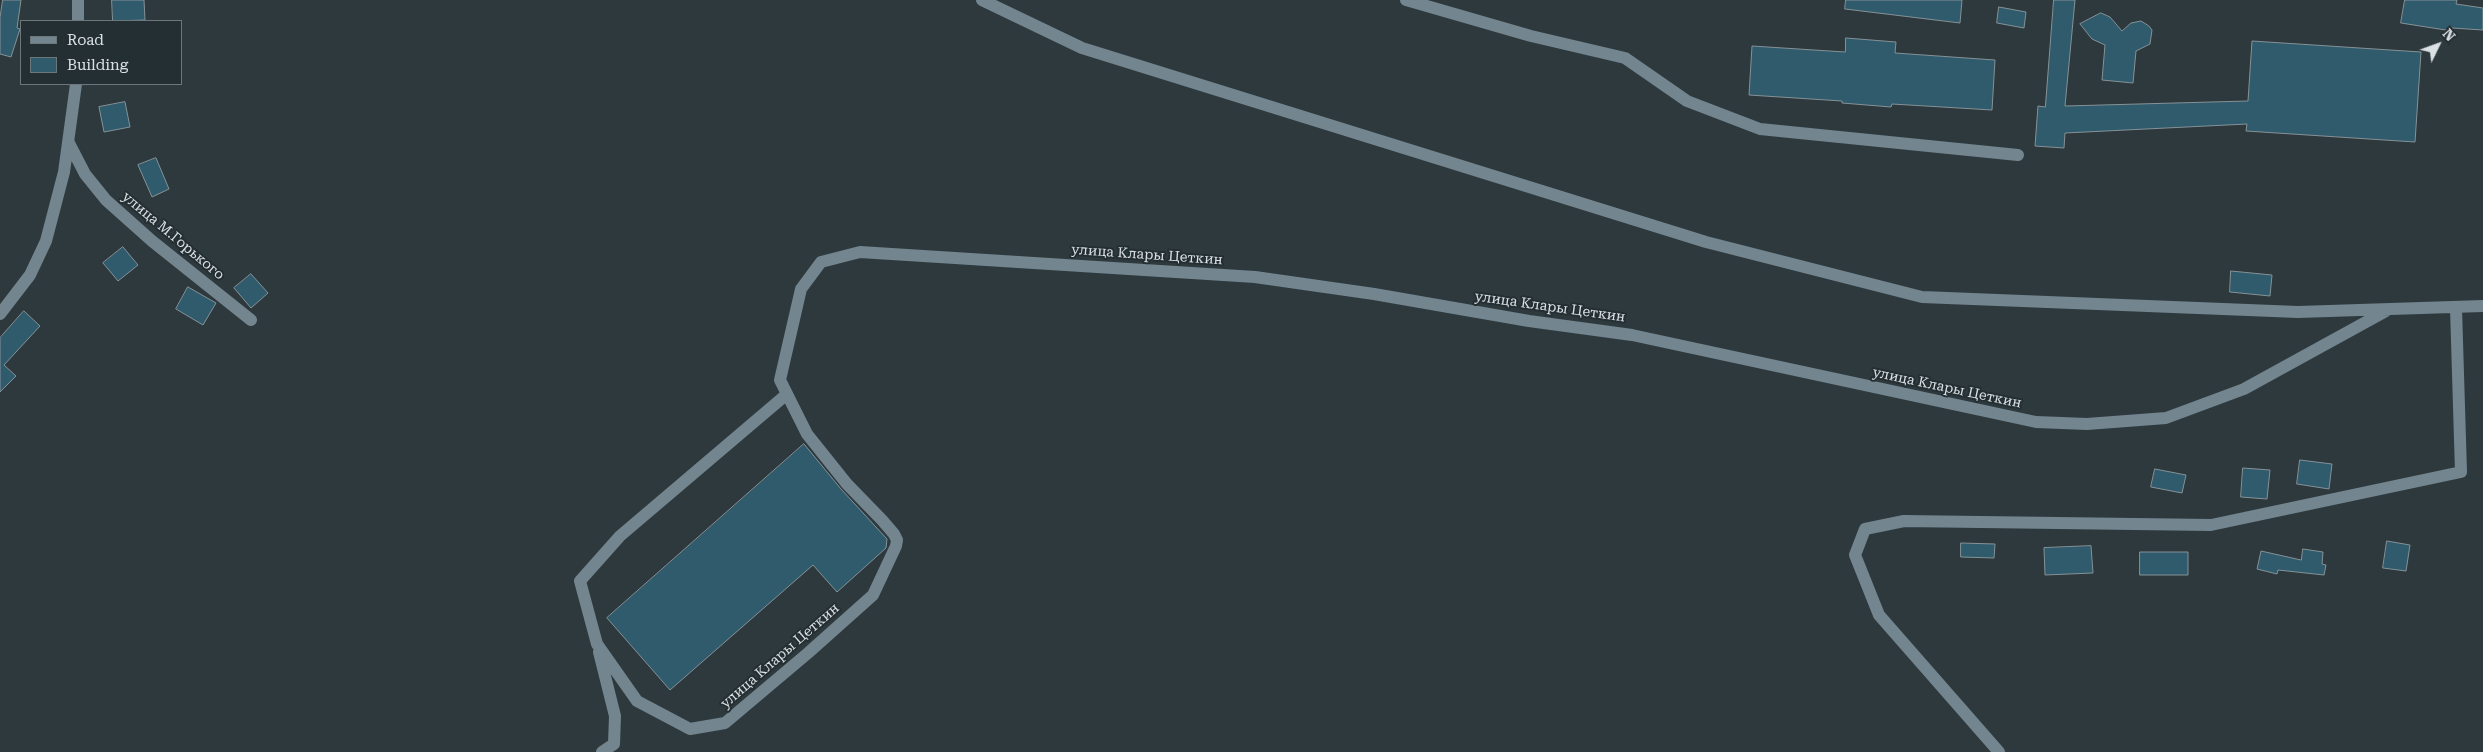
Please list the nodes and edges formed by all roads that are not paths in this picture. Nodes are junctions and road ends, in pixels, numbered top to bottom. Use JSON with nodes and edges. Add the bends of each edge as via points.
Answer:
{"nodes":[{"id":1,"x":78,"y":0,"type":"edge"},
{"id":2,"x":982,"y":0,"type":"edge"},
{"id":3,"x":1406,"y":0,"type":"edge"},
{"id":4,"x":78,"y":20,"type":"edge"},
{"id":5,"x":76,"y":85,"type":"edge"},
{"id":6,"x":69,"y":143,"type":"junction"},
{"id":7,"x":2018,"y":155,"type":"dead end"},
{"id":8,"x":2483,"y":306,"type":"edge"},
{"id":9,"x":2456,"y":308,"type":"junction"},
{"id":10,"x":2386,"y":311,"type":"junction"},
{"id":11,"x":0,"y":314,"type":"edge"},
{"id":12,"x":251,"y":320,"type":"dead end"},
{"id":13,"x":787,"y":394,"type":"junction"},
{"id":14,"x":597,"y":644,"type":"junction"},
{"id":15,"x":612,"y":748,"type":"edge"},
{"id":16,"x":602,"y":752,"type":"edge"},
{"id":17,"x":1998,"y":752,"type":"edge"}],
"edges":[{"from":1,"to":4,"type":"street"},
{"from":2,"to":10,"type":"street","via":[[1092,51],[1706,242],[1922,298],[2298,312]]},
{"from":3,"to":7,"type":"street","via":[[1531,36],[1625,58],[1687,101],[1760,129]]},
{"from":5,"to":6,"type":"street"},
{"from":6,"to":11,"type":"street","via":[[46,242],[30,275]]},
{"from":6,"to":12,"type":"street","name":"улица М.Горького","via":[[85,174],[106,200]]},
{"from":8,"to":9,"type":"street"},
{"from":9,"to":10,"type":"street"},
{"from":9,"to":17,"type":"street","via":[[2461,472],[2211,525],[1904,521],[1865,529],[1855,555],[1879,615]]},
{"from":10,"to":13,"type":"street","name":"улица Клары Цеткин","via":[[2244,388],[2166,418],[2087,424],[2036,422],[1632,334],[1529,321],[1255,277],[860,252],[821,262],[801,289],[780,380]]},
{"from":13,"to":14,"type":"street","name":"улица Клары Цеткин","via":[[620,536],[580,581]]},
{"from":13,"to":14,"type":"street","name":"улица Клары Цеткин","via":[[806,434],[897,540],[873,595],[725,723],[690,729],[638,700]]},
{"from":14,"to":15,"type":"street","via":[[615,716]]},
{"from":15,"to":16,"type":"street"}]}
